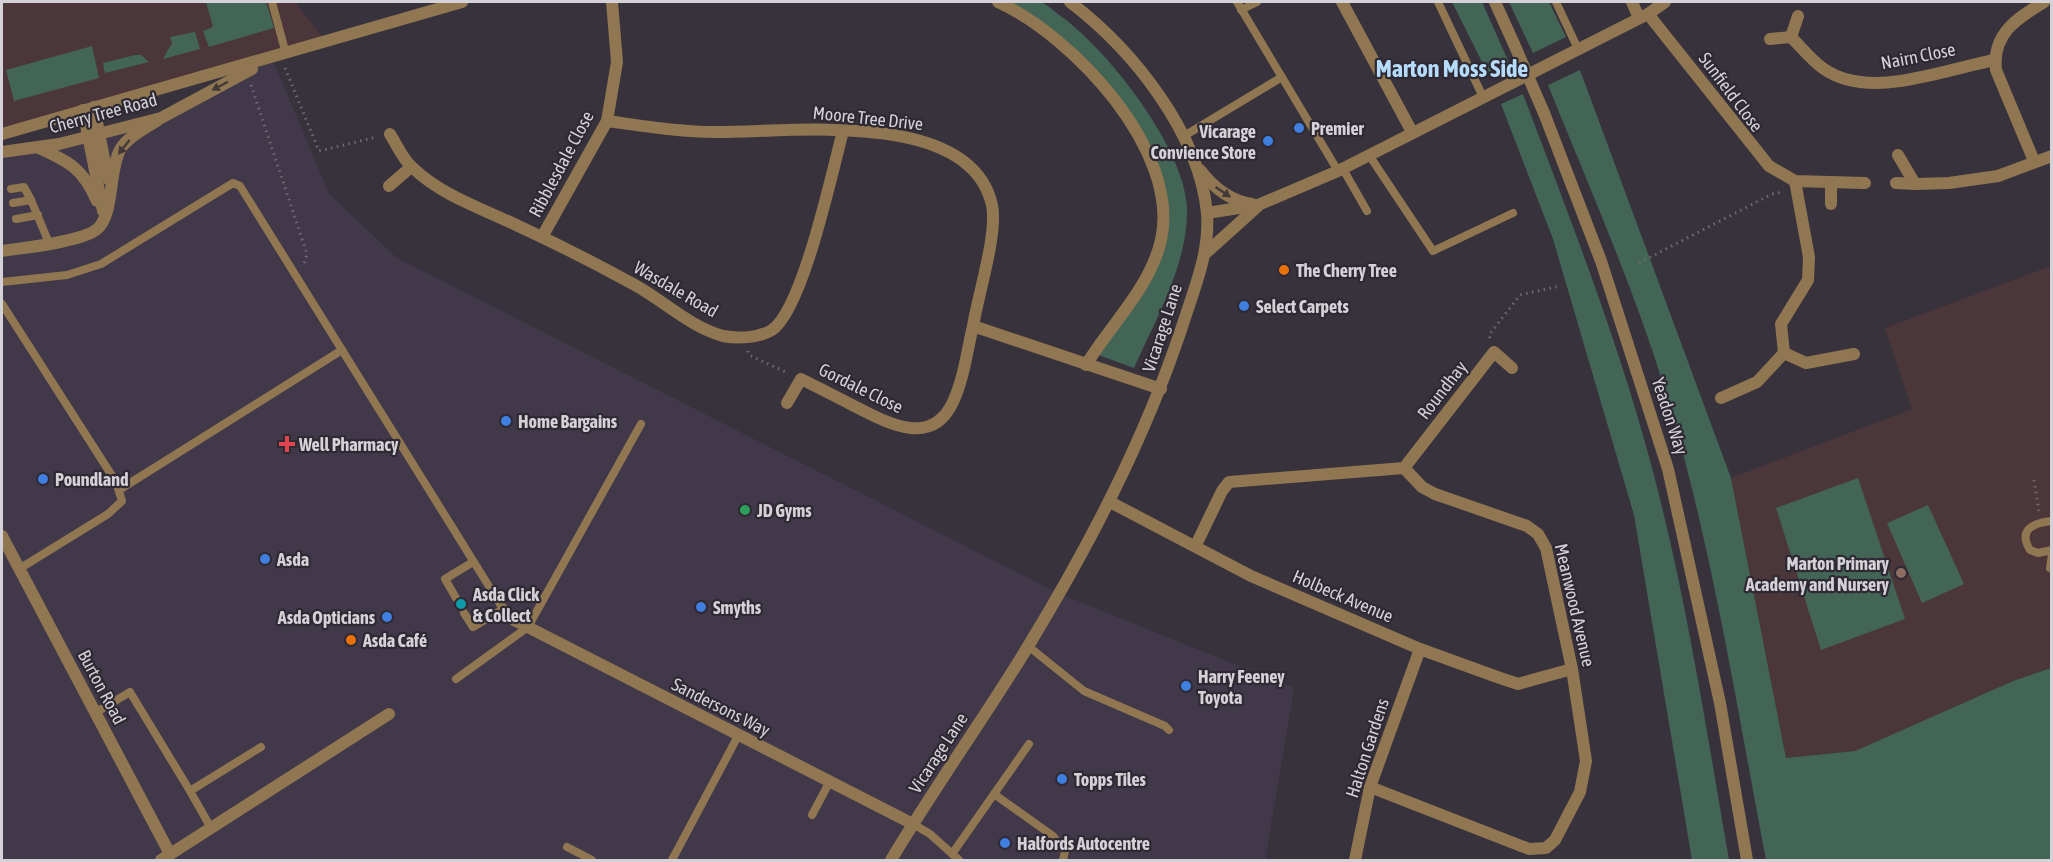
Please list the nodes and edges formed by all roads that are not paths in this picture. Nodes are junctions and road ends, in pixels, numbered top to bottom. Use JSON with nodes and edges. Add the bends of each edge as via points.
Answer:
{"nodes":[{"id":1,"x":272,"y":2,"type":"edge"},
{"id":2,"x":462,"y":2,"type":"edge"},
{"id":3,"x":612,"y":2,"type":"edge"},
{"id":4,"x":998,"y":2,"type":"edge"},
{"id":5,"x":1070,"y":2,"type":"edge"},
{"id":6,"x":1257,"y":2,"type":"edge"},
{"id":7,"x":1342,"y":2,"type":"edge"},
{"id":8,"x":1438,"y":2,"type":"edge"},
{"id":9,"x":1495,"y":2,"type":"edge"},
{"id":10,"x":1556,"y":2,"type":"edge"},
{"id":11,"x":1632,"y":2,"type":"edge"},
{"id":12,"x":1665,"y":2,"type":"edge"},
{"id":13,"x":2044,"y":2,"type":"edge"},
{"id":14,"x":1239,"y":6,"type":"edge"},
{"id":15,"x":1644,"y":16,"type":"junction"},
{"id":16,"x":1798,"y":16,"type":"dead end"},
{"id":17,"x":1791,"y":37,"type":"junction"},
{"id":18,"x":1770,"y":39,"type":"dead end"},
{"id":19,"x":1578,"y":49,"type":"junction"},
{"id":20,"x":279,"y":56,"type":"junction"},
{"id":21,"x":1995,"y":60,"type":"junction"},
{"id":22,"x":1282,"y":77,"type":"junction"},
{"id":23,"x":1483,"y":97,"type":"junction"},
{"id":24,"x":89,"y":109,"type":"junction"},
{"id":25,"x":161,"y":118,"type":"junction"},
{"id":26,"x":607,"y":121,"type":"junction"},
{"id":27,"x":843,"y":131,"type":"junction"},
{"id":28,"x":1412,"y":132,"type":"junction"},
{"id":29,"x":2,"y":134,"type":"edge"},
{"id":30,"x":390,"y":134,"type":"road end"},
{"id":31,"x":94,"y":136,"type":"junction"},
{"id":32,"x":1184,"y":136,"type":"junction"},
{"id":33,"x":39,"y":148,"type":"junction"},
{"id":34,"x":2,"y":152,"type":"edge"},
{"id":35,"x":1369,"y":155,"type":"junction"},
{"id":36,"x":1898,"y":155,"type":"dead end"},
{"id":37,"x":2052,"y":156,"type":"edge"},
{"id":38,"x":2034,"y":161,"type":"junction"},
{"id":39,"x":1196,"y":164,"type":"junction"},
{"id":40,"x":411,"y":167,"type":"junction"},
{"id":41,"x":1340,"y":170,"type":"junction"},
{"id":42,"x":1831,"y":183,"type":"junction"},
{"id":43,"x":1865,"y":183,"type":"dead end"},
{"id":44,"x":1896,"y":183,"type":"dead end"},
{"id":45,"x":1915,"y":184,"type":"junction"},
{"id":46,"x":389,"y":186,"type":"dead end"},
{"id":47,"x":1796,"y":186,"type":"junction"},
{"id":48,"x":10,"y":189,"type":"dead end"},
{"id":49,"x":110,"y":192,"type":"junction"},
{"id":50,"x":31,"y":200,"type":"junction"},
{"id":51,"x":13,"y":203,"type":"dead end"},
{"id":52,"x":1831,"y":204,"type":"dead end"},
{"id":53,"x":1258,"y":205,"type":"junction"},
{"id":54,"x":1367,"y":211,"type":"dead end"},
{"id":55,"x":1207,"y":213,"type":"junction"},
{"id":56,"x":1513,"y":213,"type":"dead end"},
{"id":57,"x":38,"y":215,"type":"junction"},
{"id":58,"x":104,"y":215,"type":"junction"},
{"id":59,"x":16,"y":219,"type":"dead end"},
{"id":60,"x":542,"y":237,"type":"junction"},
{"id":61,"x":49,"y":243,"type":"junction"},
{"id":62,"x":2,"y":251,"type":"edge"},
{"id":63,"x":1207,"y":252,"type":"junction"},
{"id":64,"x":2,"y":282,"type":"edge"},
{"id":65,"x":2,"y":304,"type":"edge"},
{"id":66,"x":973,"y":326,"type":"junction"},
{"id":67,"x":342,"y":350,"type":"junction"},
{"id":68,"x":1784,"y":353,"type":"junction"},
{"id":69,"x":1854,"y":354,"type":"dead end"},
{"id":70,"x":1086,"y":365,"type":"junction"},
{"id":71,"x":1512,"y":368,"type":"dead end"},
{"id":72,"x":1161,"y":389,"type":"junction"},
{"id":73,"x":1721,"y":398,"type":"dead end"},
{"id":74,"x":787,"y":403,"type":"dead end"},
{"id":75,"x":641,"y":424,"type":"dead end"},
{"id":76,"x":1404,"y":468,"type":"junction"},
{"id":77,"x":119,"y":490,"type":"junction"},
{"id":78,"x":1110,"y":502,"type":"junction"},
{"id":79,"x":2052,"y":521,"type":"edge"},
{"id":80,"x":2,"y":536,"type":"edge"},
{"id":81,"x":1196,"y":545,"type":"junction"},
{"id":82,"x":2052,"y":552,"type":"edge"},
{"id":83,"x":473,"y":562,"type":"junction"},
{"id":84,"x":2050,"y":568,"type":"dead end"},
{"id":85,"x":20,"y":569,"type":"junction"},
{"id":86,"x":456,"y":598,"type":"dead end"},
{"id":87,"x":503,"y":609,"type":"junction"},
{"id":88,"x":464,"y":613,"type":"dead end"},
{"id":89,"x":514,"y":620,"type":"joint"},
{"id":90,"x":528,"y":627,"type":"junction"},
{"id":91,"x":1028,"y":646,"type":"junction"},
{"id":92,"x":1420,"y":649,"type":"junction"},
{"id":93,"x":1572,"y":669,"type":"junction"},
{"id":94,"x":456,"y":679,"type":"dead end"},
{"id":95,"x":95,"y":713,"type":"junction"},
{"id":96,"x":389,"y":714,"type":"dead end"},
{"id":97,"x":1169,"y":730,"type":"dead end"},
{"id":98,"x":738,"y":736,"type":"junction"},
{"id":99,"x":1029,"y":744,"type":"dead end"},
{"id":100,"x":261,"y":747,"type":"dead end"},
{"id":101,"x":829,"y":783,"type":"junction"},
{"id":102,"x":1370,"y":787,"type":"junction"},
{"id":103,"x":190,"y":791,"type":"junction"},
{"id":104,"x":994,"y":794,"type":"junction"},
{"id":105,"x":812,"y":815,"type":"dead end"},
{"id":106,"x":913,"y":824,"type":"junction"},
{"id":107,"x":212,"y":828,"type":"junction"},
{"id":108,"x":567,"y":847,"type":"dead end"},
{"id":109,"x":166,"y":857,"type":"edge"},
{"id":110,"x":956,"y":857,"type":"edge"},
{"id":111,"x":592,"y":861,"type":"edge"},
{"id":112,"x":672,"y":861,"type":"edge"},
{"id":113,"x":891,"y":861,"type":"edge"},
{"id":114,"x":1063,"y":861,"type":"edge"},
{"id":115,"x":1355,"y":861,"type":"edge"},
{"id":116,"x":1747,"y":861,"type":"edge"}],
"edges":[{"from":1,"to":20,"type":"lane"},
{"from":2,"to":20,"type":"street","name":"Cherry Tree Road"},
{"from":3,"to":26,"type":"street","name":"Ribblesdale Close","via":[[617,62]]},
{"from":4,"to":70,"type":"street","name":"Vicarage Lane","via":[[1040,25],[1097,78],[1143,145],[1160,184],[1165,213],[1161,242],[1145,281]]},
{"from":5,"to":32,"type":"street","via":[[1117,43]]},
{"from":6,"to":14,"type":"lane"},
{"from":7,"to":28,"type":"street"},
{"from":8,"to":23,"type":"lane"},
{"from":9,"to":116,"type":"street","name":"Yeadon Way","bridge":true,"via":[[1544,113],[1601,261],[1668,469],[1720,703]]},
{"from":10,"to":19,"type":"lane"},
{"from":11,"to":15,"type":"street","name":"Sunfield Close"},
{"from":12,"to":15,"type":"street"},
{"from":13,"to":21,"type":"street","via":[[2005,30]]},
{"from":14,"to":22,"type":"lane"},
{"from":15,"to":19,"type":"street"},
{"from":15,"to":47,"type":"street","name":"Sunfield Close","via":[[1755,152]]},
{"from":16,"to":17,"type":"street"},
{"from":17,"to":18,"type":"street"},
{"from":17,"to":21,"type":"street","name":"Nairn Close","via":[[1823,69],[1846,81],[1871,84]]},
{"from":19,"to":23,"type":"street"},
{"from":20,"to":24,"type":"street","name":"Cherry Tree Road"},
{"from":20,"to":25,"type":"street","name":"Cherry Tree Road","one_way":true},
{"from":21,"to":38,"type":"street"},
{"from":22,"to":32,"type":"lane"},
{"from":22,"to":41,"type":"lane"},
{"from":23,"to":28,"type":"street"},
{"from":24,"to":29,"type":"street","name":"Cherry Tree Road"},
{"from":24,"to":31,"type":"street"},
{"from":25,"to":31,"type":"street","name":"Cherry Tree Road"},
{"from":25,"to":49,"type":"street","one_way":true,"via":[[123,145],[114,165]]},
{"from":26,"to":27,"type":"street","name":"Moore Tree Drive","via":[[677,131]]},
{"from":26,"to":60,"type":"street","name":"Ribblesdale Close"},
{"from":27,"to":60,"type":"street","name":"Wasdale Road","via":[[794,297],[780,323],[762,335],[724,336],[703,328],[635,285]]},
{"from":27,"to":66,"type":"street","name":"Moore Tree Drive","via":[[928,141],[964,163],[978,178],[991,203],[993,221]]},
{"from":28,"to":35,"type":"street"},
{"from":30,"to":40,"type":"street","name":"Wasdale Road"},
{"from":31,"to":33,"type":"street","name":"Cherry Tree Road"},
{"from":31,"to":49,"type":"street"},
{"from":31,"to":58,"type":"street"},
{"from":32,"to":39,"type":"street"},
{"from":33,"to":34,"type":"street","name":"Cherry Tree Road"},
{"from":33,"to":58,"type":"street","via":[[64,159],[86,177]]},
{"from":35,"to":41,"type":"street"},
{"from":35,"to":56,"type":"lane","via":[[1433,251]]},
{"from":36,"to":45,"type":"street"},
{"from":37,"to":38,"type":"street"},
{"from":38,"to":45,"type":"street","via":[[1998,176]]},
{"from":39,"to":53,"type":"street","one_way":true,"via":[[1217,188],[1234,199]]},
{"from":39,"to":55,"type":"street"},
{"from":40,"to":46,"type":"street"},
{"from":40,"to":60,"type":"street","name":"Wasdale Road","via":[[444,191]]},
{"from":41,"to":53,"type":"street"},
{"from":41,"to":54,"type":"lane"},
{"from":42,"to":43,"type":"street"},
{"from":42,"to":47,"type":"street"},
{"from":42,"to":52,"type":"street"},
{"from":44,"to":45,"type":"street"},
{"from":47,"to":68,"type":"street","via":[[1809,257],[1808,280],[1781,324]]},
{"from":48,"to":50,"type":"lane","via":[[24,187]]},
{"from":49,"to":58,"type":"street"},
{"from":50,"to":51,"type":"lane"},
{"from":50,"to":57,"type":"lane"},
{"from":53,"to":55,"type":"street"},
{"from":53,"to":63,"type":"street"},
{"from":55,"to":63,"type":"street","name":"Vicarage Lane"},
{"from":57,"to":59,"type":"lane"},
{"from":57,"to":61,"type":"lane"},
{"from":58,"to":61,"type":"street","via":[[95,230]]},
{"from":61,"to":62,"type":"street"},
{"from":63,"to":72,"type":"street","name":"Vicarage Lane"},
{"from":64,"to":67,"type":"lane","via":[[68,274],[101,264],[233,183],[240,186]]},
{"from":65,"to":77,"type":"lane"},
{"from":66,"to":70,"type":"street"},
{"from":66,"to":74,"type":"street","name":"Gordale Close","via":[[961,382],[952,404],[936,423],[912,429],[892,425],[801,379]]},
{"from":67,"to":77,"type":"lane"},
{"from":67,"to":83,"type":"lane"},
{"from":68,"to":69,"type":"street","via":[[1806,363]]},
{"from":68,"to":73,"type":"street","via":[[1757,382]]},
{"from":70,"to":72,"type":"street"},
{"from":71,"to":76,"type":"street","name":"Roundhay","via":[[1494,352]]},
{"from":72,"to":78,"type":"street","name":"Vicarage Lane"},
{"from":75,"to":90,"type":"lane"},
{"from":76,"to":81,"type":"street","via":[[1229,482]]},
{"from":76,"to":93,"type":"street","name":"Meanwood Avenue","via":[[1435,494],[1527,526],[1538,534],[1546,548]]},
{"from":77,"to":85,"type":"lane","via":[[122,501],[108,514]]},
{"from":78,"to":81,"type":"street","name":"Holbeck Avenue"},
{"from":78,"to":91,"type":"street","name":"Vicarage Lane"},
{"from":79,"to":82,"type":"lane","via":[[2041,522],[2026,532],[2025,541],[2030,550]]},
{"from":80,"to":85,"type":"street","name":"Burton Road"},
{"from":81,"to":92,"type":"street","name":"Holbeck Avenue","via":[[1251,576]]},
{"from":82,"to":84,"type":"lane"},
{"from":83,"to":86,"type":"lane","via":[[445,579]]},
{"from":83,"to":87,"type":"lane"},
{"from":85,"to":95,"type":"street","name":"Burton Road"},
{"from":87,"to":88,"type":"lane","via":[[473,627]]},
{"from":87,"to":89,"type":"lane"},
{"from":89,"to":90,"type":"street","name":"Sandersons Way"},
{"from":90,"to":94,"type":"lane"},
{"from":90,"to":98,"type":"street","name":"Sandersons Way"},
{"from":91,"to":97,"type":"lane","via":[[1084,692]]},
{"from":91,"to":106,"type":"street","name":"Vicarage Lane"},
{"from":92,"to":93,"type":"street","name":"Holbeck Avenue","via":[[1518,684]]},
{"from":92,"to":102,"type":"street","name":"Halton Gardens"},
{"from":93,"to":102,"type":"street","name":"Meanwood Avenue","via":[[1585,776],[1555,840],[1546,848],[1529,849]]},
{"from":95,"to":103,"type":"lane","via":[[130,692]]},
{"from":95,"to":109,"type":"street","name":"Burton Road"},
{"from":96,"to":107,"type":"street","name":"Burton Road"},
{"from":98,"to":101,"type":"street","name":"Sandersons Way"},
{"from":98,"to":112,"type":"lane"},
{"from":99,"to":104,"type":"lane"},
{"from":100,"to":103,"type":"lane"},
{"from":101,"to":105,"type":"lane"},
{"from":101,"to":106,"type":"street","name":"Sandersons Way"},
{"from":102,"to":115,"type":"street","name":"Halton Gardens"},
{"from":103,"to":107,"type":"lane"},
{"from":104,"to":110,"type":"lane"},
{"from":104,"to":114,"type":"lane","via":[[1053,836],[1065,851]]},
{"from":106,"to":110,"type":"lane"},
{"from":106,"to":113,"type":"street","name":"Vicarage Lane"},
{"from":107,"to":109,"type":"street","name":"Burton Road"},
{"from":108,"to":111,"type":"lane"}]}
